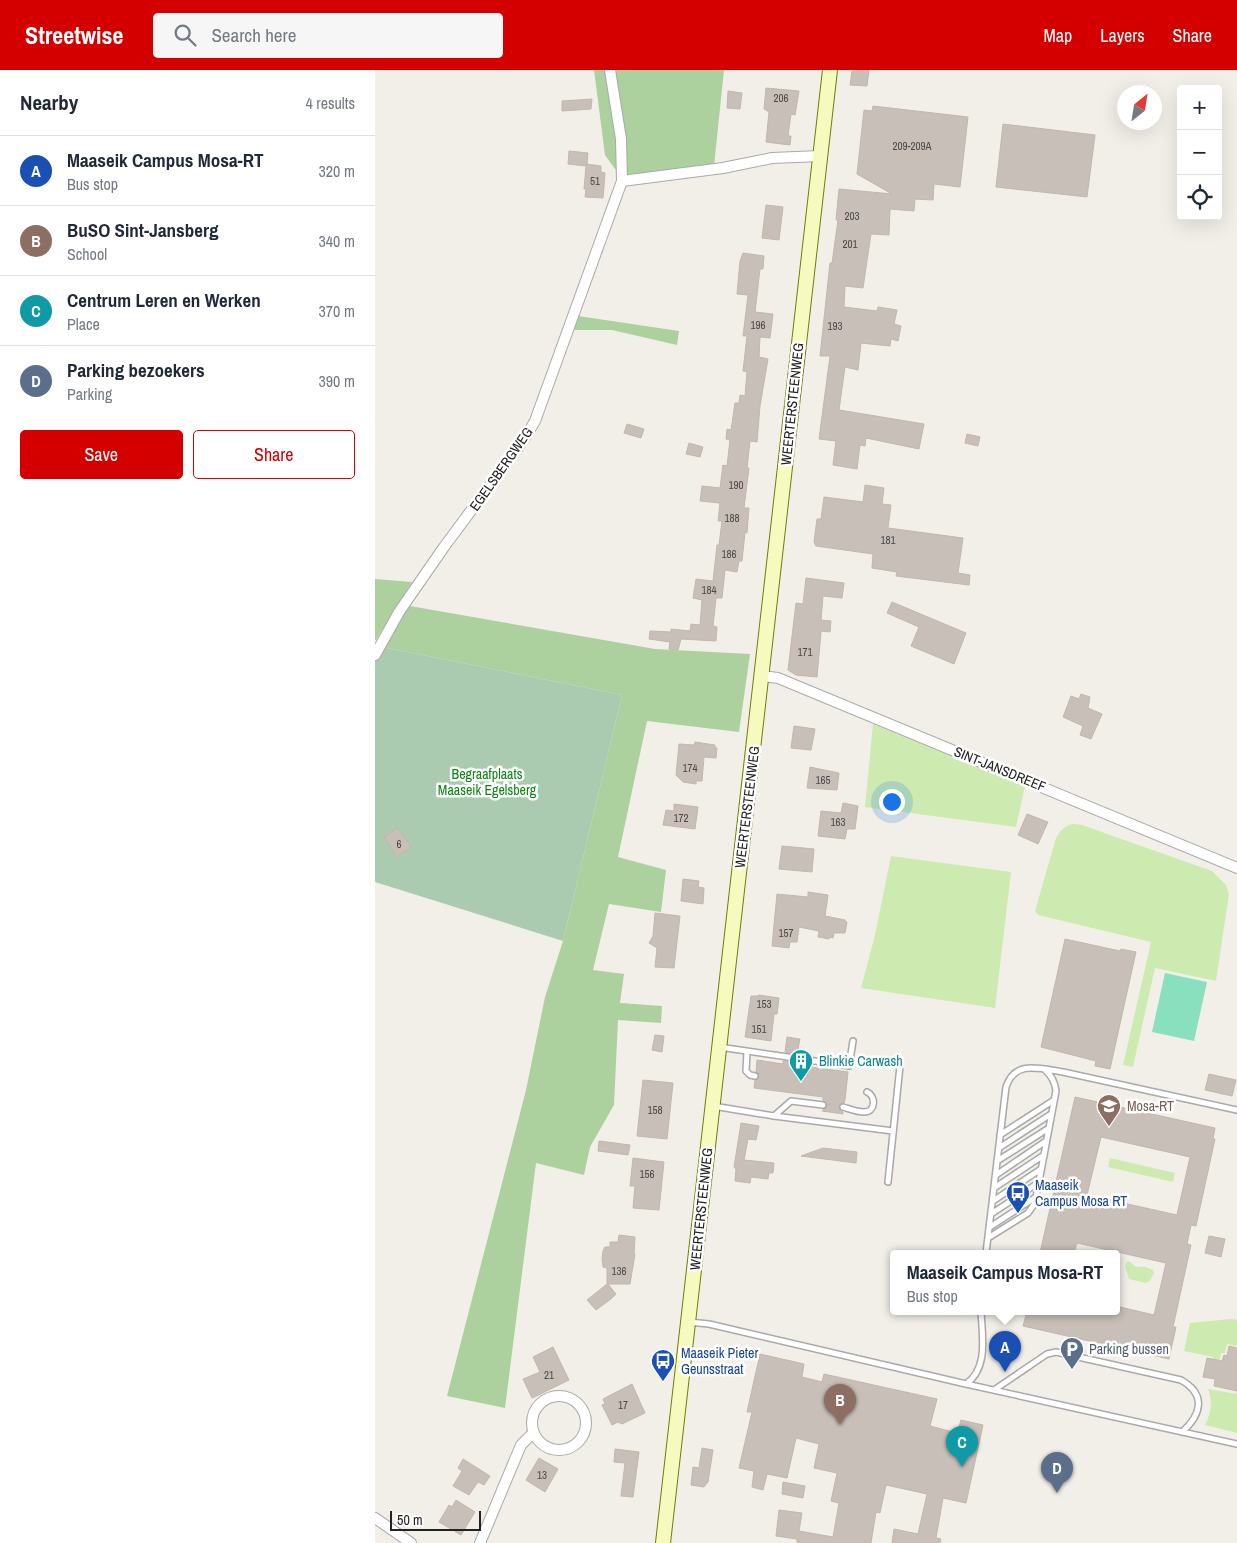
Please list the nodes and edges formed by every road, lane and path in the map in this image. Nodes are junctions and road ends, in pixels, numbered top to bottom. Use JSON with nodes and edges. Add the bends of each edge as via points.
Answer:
{"nodes":[{"id":1,"x":610,"y":70,"type":"edge"},
{"id":2,"x":830,"y":70,"type":"edge"},
{"id":3,"x":820,"y":156,"type":"junction"},
{"id":4,"x":622,"y":181,"type":"junction"},
{"id":5,"x":375,"y":655,"type":"edge"},
{"id":6,"x":762,"y":676,"type":"junction"},
{"id":7,"x":1237,"y":868,"type":"edge"},
{"id":8,"x":853,"y":1041,"type":"dead end"},
{"id":9,"x":719,"y":1047,"type":"junction"},
{"id":10,"x":747,"y":1052,"type":"junction"},
{"id":11,"x":900,"y":1066,"type":"dead end"},
{"id":12,"x":1045,"y":1069,"type":"junction"},
{"id":13,"x":755,"y":1076,"type":"dead end"},
{"id":14,"x":867,"y":1092,"type":"dead end"},
{"id":15,"x":1054,"y":1100,"type":"junction"},
{"id":16,"x":823,"y":1105,"type":"dead end"},
{"id":17,"x":713,"y":1106,"type":"junction"},
{"id":18,"x":843,"y":1108,"type":"dead end"},
{"id":19,"x":1237,"y":1110,"type":"edge"},
{"id":20,"x":1051,"y":1114,"type":"junction"},
{"id":21,"x":774,"y":1116,"type":"junction"},
{"id":22,"x":1049,"y":1128,"type":"junction"},
{"id":23,"x":893,"y":1131,"type":"junction"},
{"id":24,"x":1000,"y":1135,"type":"junction"},
{"id":25,"x":1046,"y":1141,"type":"junction"},
{"id":26,"x":999,"y":1148,"type":"junction"},
{"id":27,"x":1043,"y":1155,"type":"junction"},
{"id":28,"x":997,"y":1161,"type":"junction"},
{"id":29,"x":1041,"y":1169,"type":"junction"},
{"id":30,"x":996,"y":1174,"type":"junction"},
{"id":31,"x":888,"y":1182,"type":"dead end"},
{"id":32,"x":1038,"y":1183,"type":"junction"},
{"id":33,"x":994,"y":1188,"type":"junction"},
{"id":34,"x":1036,"y":1197,"type":"junction"},
{"id":35,"x":993,"y":1201,"type":"junction"},
{"id":36,"x":991,"y":1214,"type":"junction"},
{"id":37,"x":990,"y":1227,"type":"junction"},
{"id":38,"x":988,"y":1238,"type":"junction"},
{"id":39,"x":987,"y":1250,"type":"edge"},
{"id":40,"x":981,"y":1315,"type":"edge"},
{"id":41,"x":689,"y":1322,"type":"junction"},
{"id":42,"x":966,"y":1384,"type":"junction"},
{"id":43,"x":994,"y":1390,"type":"junction"},
{"id":44,"x":1182,"y":1432,"type":"junction"},
{"id":45,"x":533,"y":1433,"type":"junction"},
{"id":46,"x":1237,"y":1444,"type":"edge"},
{"id":47,"x":375,"y":1518,"type":"edge"},
{"id":48,"x":411,"y":1543,"type":"edge"},
{"id":49,"x":480,"y":1543,"type":"edge"},
{"id":50,"x":663,"y":1543,"type":"edge"}],
"edges":[{"from":1,"to":4,"type":"street","name":"EGELSBERGWEG","via":[[621,139]]},
{"from":2,"to":3,"type":"main road","name":"WEERTERSTEENWEG"},
{"from":3,"to":4,"type":"street","via":[[772,158]]},
{"from":3,"to":6,"type":"main road","name":"WEERTERSTEENWEG"},
{"from":4,"to":5,"type":"street","name":"EGELSBERGWEG","via":[[535,421],[405,604]]},
{"from":6,"to":7,"type":"street","name":"SINT-JANSDREEF","via":[[778,678]]},
{"from":6,"to":9,"type":"main road","name":"WEERTERSTEENWEG"},
{"from":8,"to":10,"type":"lane","via":[[849,1066]]},
{"from":9,"to":10,"type":"lane"},
{"from":9,"to":17,"type":"main road","name":"WEERTERSTEENWEG"},
{"from":10,"to":13,"type":"lane","via":[[746,1071]]},
{"from":11,"to":23,"type":"lane"},
{"from":12,"to":15,"type":"lane","via":[[1055,1083]]},
{"from":12,"to":19,"type":"lane"},
{"from":12,"to":24,"type":"lane","via":[[1026,1067],[1012,1074],[1008,1080]]},
{"from":14,"to":18,"type":"lane","via":[[874,1099],[869,1110]]},
{"from":15,"to":20,"type":"lane"},
{"from":15,"to":24,"type":"lane"},
{"from":16,"to":21,"type":"lane","via":[[791,1101]]},
{"from":17,"to":21,"type":"lane"},
{"from":17,"to":41,"type":"main road","name":"WEERTERSTEENWEG"},
{"from":20,"to":22,"type":"lane"},
{"from":20,"to":26,"type":"lane"},
{"from":21,"to":23,"type":"lane"},
{"from":22,"to":25,"type":"lane"},
{"from":22,"to":28,"type":"lane"},
{"from":23,"to":31,"type":"lane"},
{"from":24,"to":26,"type":"lane"},
{"from":25,"to":27,"type":"lane"},
{"from":25,"to":30,"type":"lane"},
{"from":26,"to":28,"type":"lane"},
{"from":27,"to":29,"type":"lane"},
{"from":27,"to":33,"type":"lane"},
{"from":28,"to":30,"type":"lane"},
{"from":29,"to":32,"type":"lane"},
{"from":29,"to":35,"type":"lane"},
{"from":30,"to":33,"type":"lane"},
{"from":32,"to":34,"type":"lane"},
{"from":32,"to":36,"type":"lane"},
{"from":33,"to":35,"type":"lane"},
{"from":34,"to":37,"type":"lane"},
{"from":34,"to":38,"type":"lane","via":[[1028,1213]]},
{"from":35,"to":36,"type":"lane"},
{"from":36,"to":37,"type":"lane"},
{"from":37,"to":38,"type":"lane"},
{"from":38,"to":39,"type":"lane"},
{"from":40,"to":42,"type":"lane","via":[[982,1358],[975,1377]]},
{"from":41,"to":42,"type":"lane"},
{"from":41,"to":50,"type":"main road","name":"WEERTERSTEENWEG"},
{"from":42,"to":43,"type":"lane"},
{"from":43,"to":44,"type":"lane"},
{"from":43,"to":44,"type":"lane","via":[[1047,1354],[1056,1352],[1181,1380],[1191,1386],[1199,1403],[1197,1414]]},
{"from":44,"to":46,"type":"lane"},
{"from":45,"to":45,"type":"street","via":[[543,1446],[566,1450],[581,1440],[585,1432],[585,1415],[581,1407],[567,1397],[550,1398],[542,1402],[532,1416]]},
{"from":45,"to":49,"type":"street","via":[[521,1445]]},
{"from":47,"to":48,"type":"street"}]}
